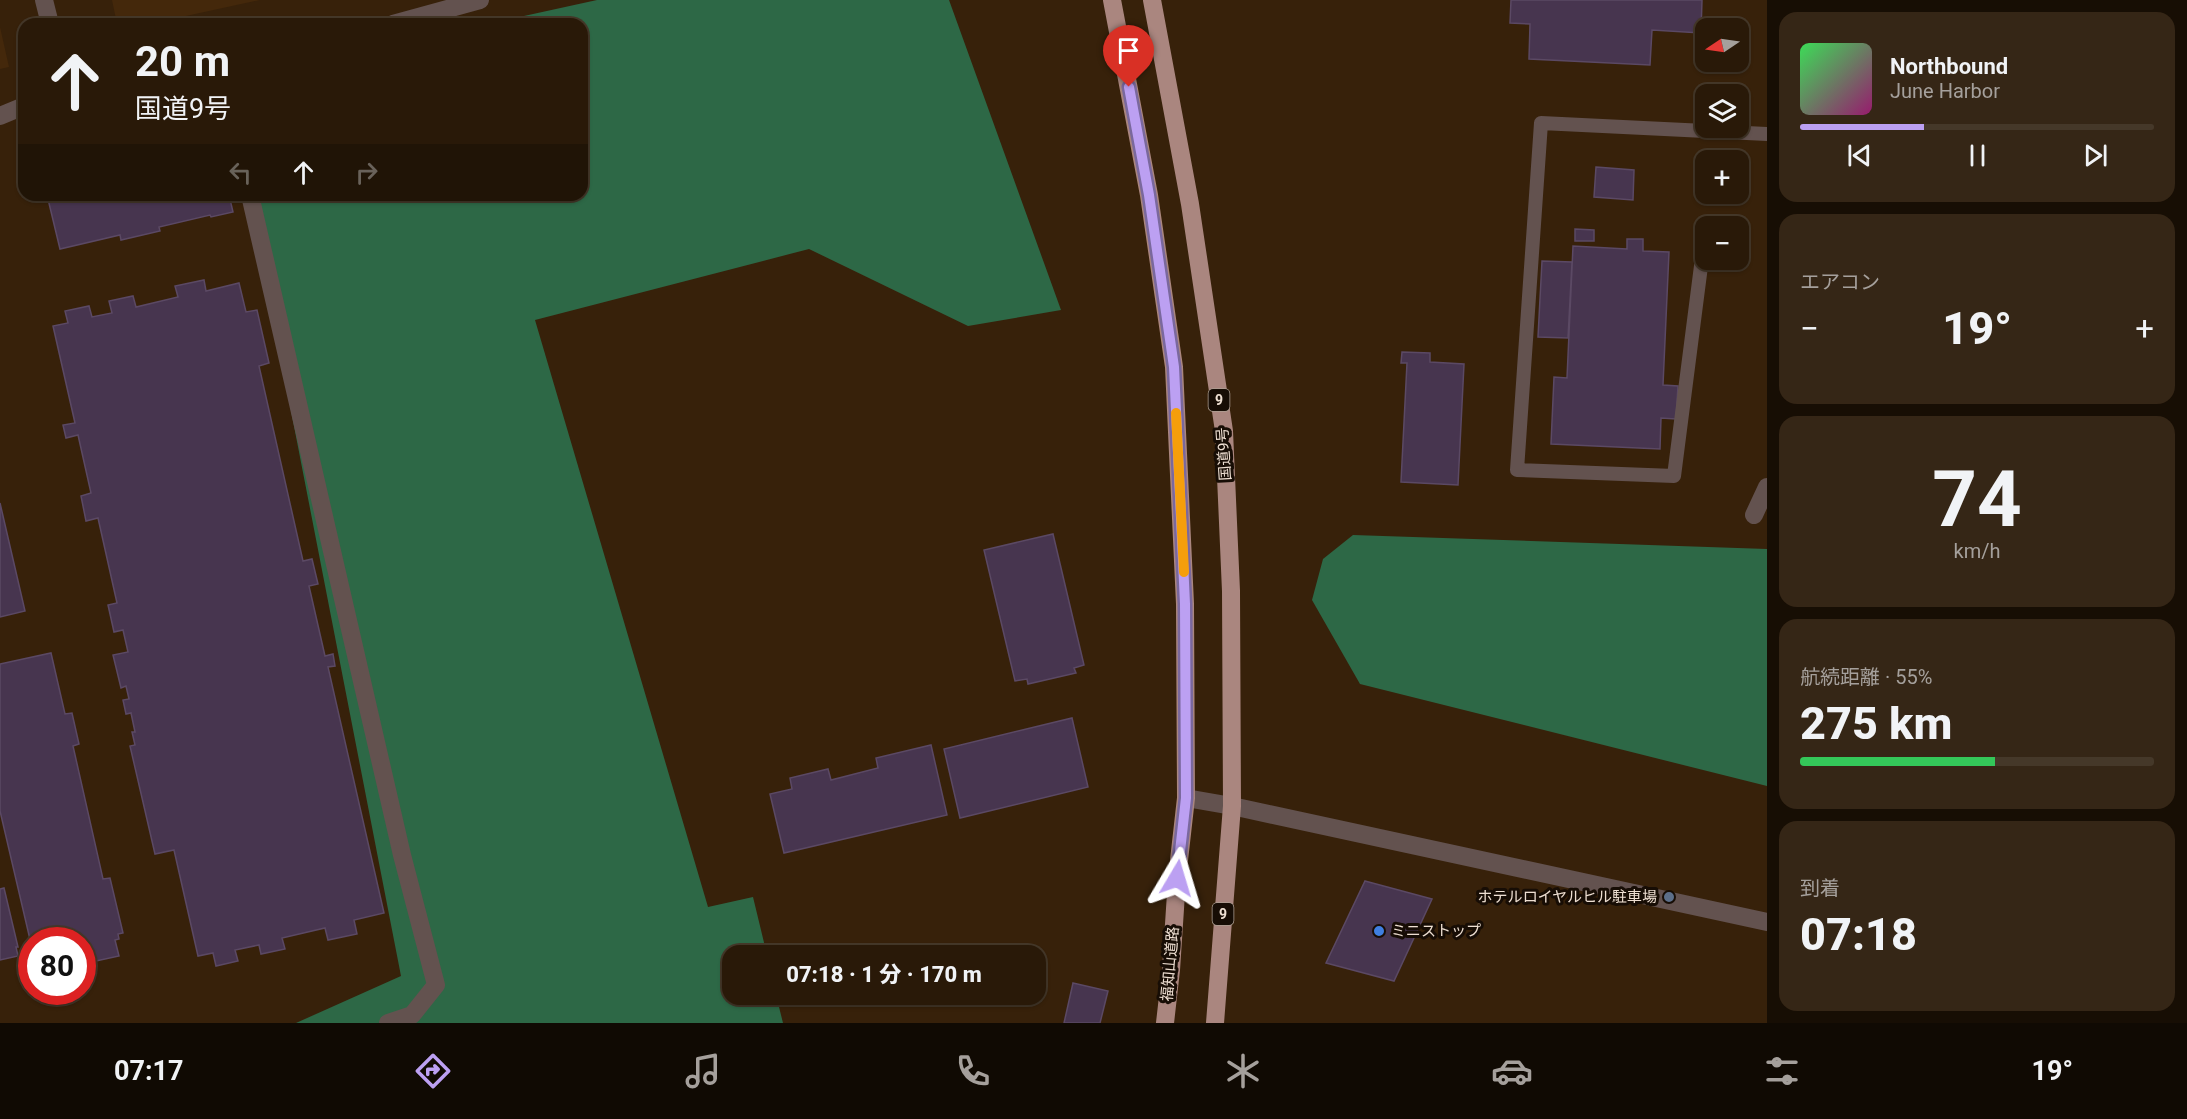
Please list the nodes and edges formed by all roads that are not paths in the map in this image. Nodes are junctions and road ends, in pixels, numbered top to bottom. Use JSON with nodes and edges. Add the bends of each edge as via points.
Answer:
{"nodes":[{"id":1,"x":44,"y":0,"type":"edge"},
{"id":2,"x":480,"y":0,"type":"edge"},
{"id":3,"x":1112,"y":0,"type":"edge"},
{"id":4,"x":1152,"y":0,"type":"edge"},
{"id":5,"x":48,"y":18,"type":"edge"},
{"id":6,"x":415,"y":18,"type":"edge"},
{"id":7,"x":18,"y":108,"type":"edge"},
{"id":8,"x":0,"y":116,"type":"edge"},
{"id":9,"x":1767,"y":134,"type":"edge"},
{"id":10,"x":251,"y":201,"type":"edge"},
{"id":11,"x":1700,"y":270,"type":"edge"},
{"id":12,"x":1767,"y":487,"type":"edge"},
{"id":13,"x":1754,"y":515,"type":"dead end"},
{"id":14,"x":1186,"y":798,"type":"junction"},
{"id":15,"x":1232,"y":806,"type":"junction"},
{"id":16,"x":1767,"y":922,"type":"edge"},
{"id":17,"x":388,"y":1023,"type":"edge"},
{"id":18,"x":1165,"y":1023,"type":"edge"},
{"id":19,"x":1215,"y":1023,"type":"edge"}],
"edges":[{"from":1,"to":5,"type":"street"},
{"from":2,"to":6,"type":"street"},
{"from":3,"to":14,"type":"highway","via":[[1149,195],[1174,367],[1185,604]]},
{"from":4,"to":15,"type":"highway","name":"国道9号","number":"9","via":[[1190,204],[1224,431],[1231,591]]},
{"from":7,"to":8,"type":"street"},
{"from":9,"to":11,"type":"lane","via":[[1541,123],[1517,470],[1674,476]]},
{"from":10,"to":17,"type":"street","via":[[402,855],[436,985],[412,1015]]},
{"from":12,"to":13,"type":"street"},
{"from":14,"to":15,"type":"street"},
{"from":14,"to":18,"type":"highway","name":"福知山道路"},
{"from":15,"to":16,"type":"street"},
{"from":15,"to":19,"type":"highway","number":"9"}]}
